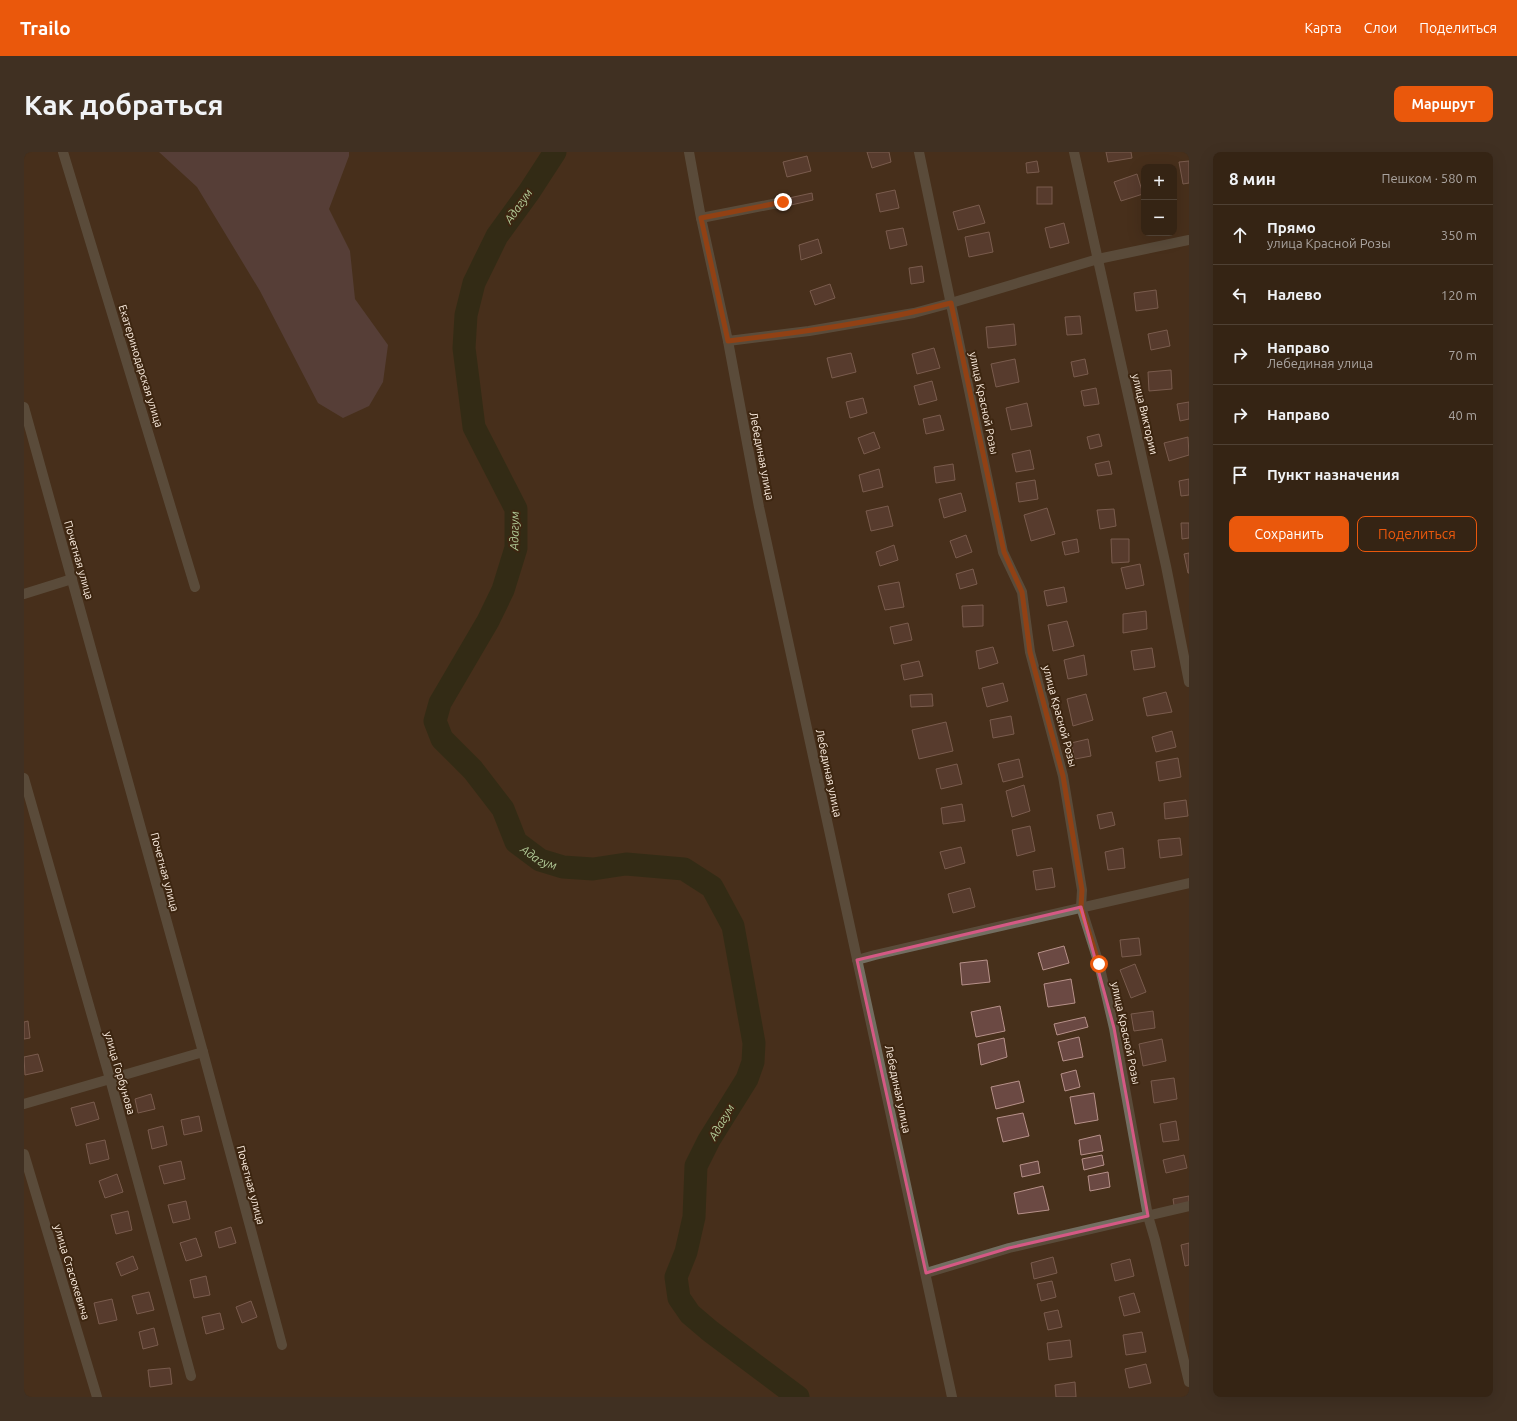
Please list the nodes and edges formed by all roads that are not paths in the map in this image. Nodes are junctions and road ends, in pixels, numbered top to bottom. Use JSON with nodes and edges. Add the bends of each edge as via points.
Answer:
{"nodes":[{"id":1,"x":63,"y":152,"type":"edge"},
{"id":2,"x":689,"y":152,"type":"edge"},
{"id":3,"x":919,"y":152,"type":"edge"},
{"id":4,"x":1074,"y":152,"type":"edge"},
{"id":5,"x":783,"y":202,"type":"dead end"},
{"id":6,"x":701,"y":218,"type":"junction"},
{"id":7,"x":1189,"y":240,"type":"edge"},
{"id":8,"x":1098,"y":259,"type":"junction"},
{"id":9,"x":951,"y":303,"type":"junction"},
{"id":10,"x":728,"y":341,"type":"junction"},
{"id":11,"x":24,"y":407,"type":"edge"},
{"id":12,"x":72,"y":579,"type":"junction"},
{"id":13,"x":195,"y":587,"type":"dead end"},
{"id":14,"x":24,"y":594,"type":"edge"},
{"id":15,"x":1189,"y":682,"type":"edge"},
{"id":16,"x":24,"y":778,"type":"edge"},
{"id":17,"x":1189,"y":883,"type":"edge"},
{"id":18,"x":1081,"y":907,"type":"junction"},
{"id":19,"x":857,"y":960,"type":"junction"},
{"id":20,"x":203,"y":1052,"type":"junction"},
{"id":21,"x":110,"y":1079,"type":"junction"},
{"id":22,"x":24,"y":1104,"type":"edge"},
{"id":23,"x":24,"y":1154,"type":"edge"},
{"id":24,"x":1189,"y":1206,"type":"edge"},
{"id":25,"x":1148,"y":1216,"type":"junction"},
{"id":26,"x":926,"y":1273,"type":"junction"},
{"id":27,"x":282,"y":1345,"type":"dead end"},
{"id":28,"x":191,"y":1376,"type":"dead end"},
{"id":29,"x":1189,"y":1382,"type":"edge"},
{"id":30,"x":97,"y":1397,"type":"edge"},
{"id":31,"x":952,"y":1397,"type":"edge"}],
"edges":[{"from":1,"to":13,"type":"street","name":"Екатеринодарская улица"},
{"from":2,"to":6,"type":"street","name":"Лебединая улица"},
{"from":3,"to":9,"type":"street","name":"улица Красной Розы"},
{"from":4,"to":8,"type":"street","name":"улица Виктории"},
{"from":5,"to":6,"type":"street"},
{"from":6,"to":10,"type":"street","name":"Лебединая улица"},
{"from":7,"to":8,"type":"street"},
{"from":8,"to":9,"type":"street"},
{"from":8,"to":15,"type":"street","name":"улица Виктории"},
{"from":9,"to":10,"type":"street","via":[[914,313],[809,331]]},
{"from":9,"to":18,"type":"street","name":"улица Красной Розы","via":[[1004,552],[1022,592],[1030,652],[1063,776],[1082,890]]},
{"from":10,"to":19,"type":"street","name":"Лебединая улица","via":[[759,507]]},
{"from":11,"to":12,"type":"street","name":"Почетная улица"},
{"from":12,"to":14,"type":"street"},
{"from":12,"to":20,"type":"street","name":"Почетная улица"},
{"from":16,"to":21,"type":"street","name":"улица Горбунова"},
{"from":17,"to":18,"type":"street"},
{"from":18,"to":19,"type":"street"},
{"from":18,"to":25,"type":"street","name":"улица Красной Розы","via":[[1099,964],[1114,1028]]},
{"from":19,"to":26,"type":"street","name":"Лебединая улица"},
{"from":20,"to":21,"type":"street"},
{"from":20,"to":27,"type":"street","name":"Почетная улица"},
{"from":21,"to":22,"type":"street"},
{"from":21,"to":28,"type":"street","name":"улица Горбунова"},
{"from":23,"to":30,"type":"street","name":"улица Стасюкевича"},
{"from":24,"to":25,"type":"street"},
{"from":25,"to":26,"type":"street","via":[[1009,1248]]},
{"from":25,"to":29,"type":"street","name":"улица Красной Розы"},
{"from":26,"to":31,"type":"street","name":"Лебединая улица"}]}
